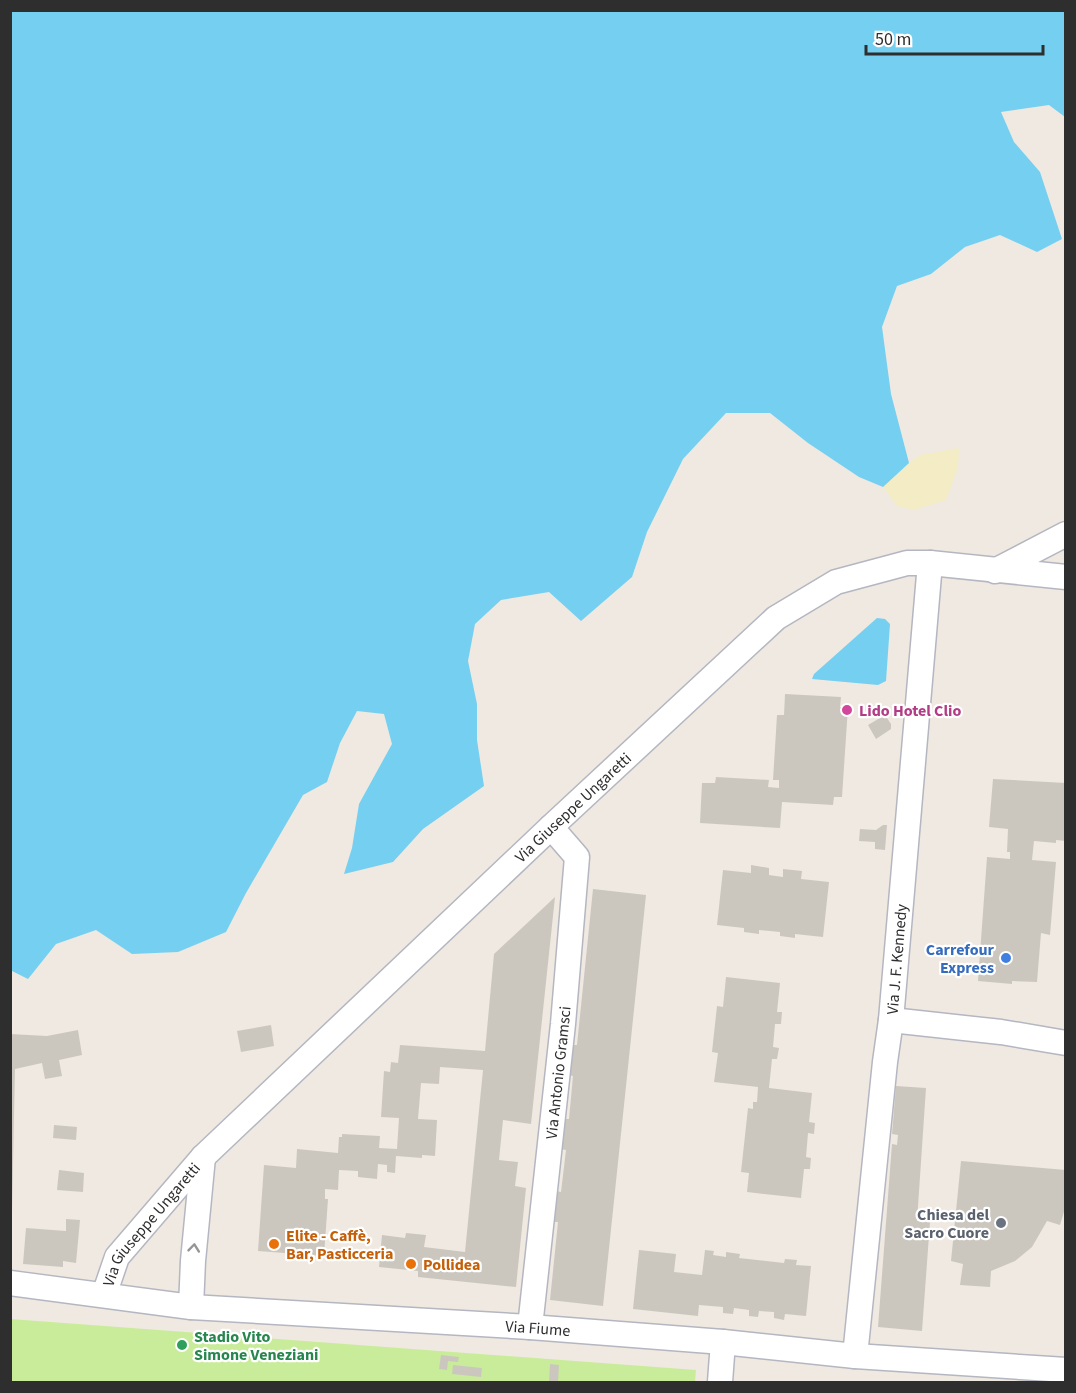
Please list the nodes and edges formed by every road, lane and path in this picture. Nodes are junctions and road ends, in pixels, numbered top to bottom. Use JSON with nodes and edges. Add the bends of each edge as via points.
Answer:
{"nodes":[{"id":1,"x":1065,"y":534,"type":"edge"},
{"id":2,"x":930,"y":563,"type":"junction"},
{"id":3,"x":995,"y":571,"type":"junction"},
{"id":4,"x":1065,"y":577,"type":"edge"},
{"id":5,"x":551,"y":827,"type":"junction"},
{"id":6,"x":891,"y":1020,"type":"junction"},
{"id":7,"x":1065,"y":1043,"type":"edge"},
{"id":8,"x":203,"y":1157,"type":"junction"},
{"id":9,"x":10,"y":1283,"type":"edge"},
{"id":10,"x":104,"y":1295,"type":"junction"},
{"id":11,"x":191,"y":1307,"type":"junction"},
{"id":12,"x":530,"y":1327,"type":"junction"},
{"id":13,"x":723,"y":1342,"type":"junction"},
{"id":14,"x":855,"y":1356,"type":"junction"},
{"id":15,"x":1055,"y":1374,"type":"edge"},
{"id":16,"x":720,"y":1383,"type":"edge"}],
"edges":[{"from":1,"to":3,"type":"street"},
{"from":2,"to":3,"type":"street","name":"Via Giuseppe Ungaretti"},
{"from":2,"to":5,"type":"street","name":"Via Giuseppe Ungaretti","via":[[907,562],[836,582],[776,618]]},
{"from":2,"to":6,"type":"street","name":"Via J. F. Kennedy"},
{"from":3,"to":4,"type":"street","name":"Via Giuseppe Ungaretti"},
{"from":5,"to":8,"type":"street","name":"Via Giuseppe Ungaretti"},
{"from":5,"to":12,"type":"street","name":"Via Antonio Gramsci","via":[[577,857]]},
{"from":6,"to":7,"type":"street"},
{"from":6,"to":14,"type":"street","name":"Via J. F. Kennedy"},
{"from":8,"to":10,"type":"street","name":"Via Giuseppe Ungaretti","via":[[117,1257]]},
{"from":11,"to":8,"type":"street","name":"Via Giuseppe Ungaretti","one_way":true},
{"from":9,"to":10,"type":"street","name":"Via Fiume"},
{"from":10,"to":11,"type":"street","name":"Via Fiume"},
{"from":11,"to":12,"type":"street","name":"Via Fiume"},
{"from":12,"to":13,"type":"street","name":"Via Fiume"},
{"from":13,"to":14,"type":"street","name":"Via Fiume"},
{"from":13,"to":16,"type":"street"},
{"from":14,"to":15,"type":"street","name":"Via Fiume"}]}
